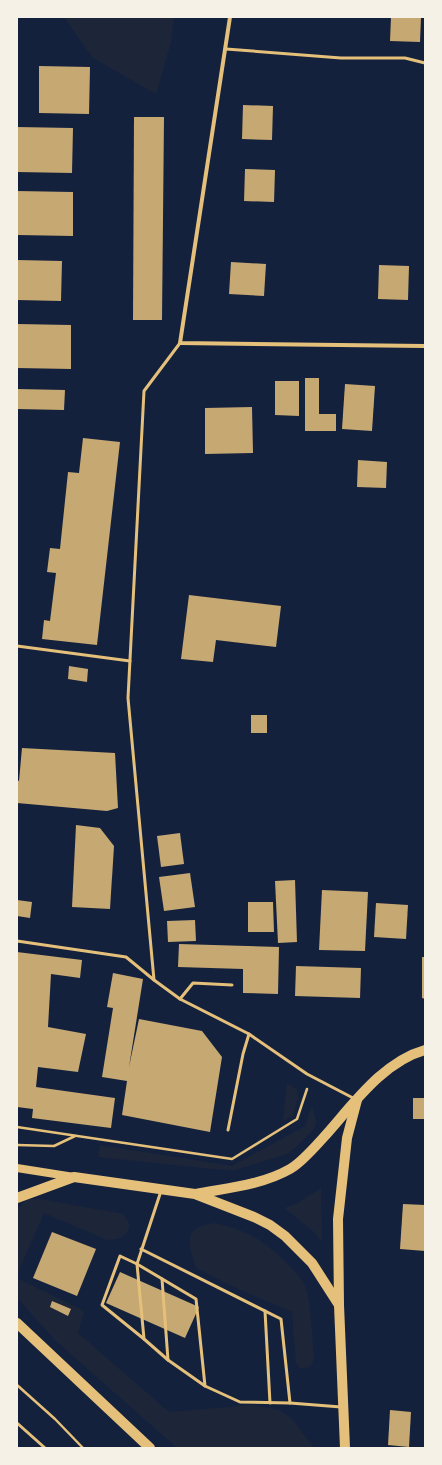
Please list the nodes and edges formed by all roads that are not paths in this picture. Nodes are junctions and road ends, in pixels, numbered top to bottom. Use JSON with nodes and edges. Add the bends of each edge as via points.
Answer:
{"nodes":[{"id":1,"x":230,"y":17,"type":"edge"},
{"id":2,"x":226,"y":50,"type":"junction"},
{"id":3,"x":425,"y":63,"type":"edge"},
{"id":4,"x":180,"y":343,"type":"junction"},
{"id":5,"x":425,"y":346,"type":"edge"},
{"id":6,"x":17,"y":646,"type":"edge"},
{"id":7,"x":130,"y":661,"type":"junction"},
{"id":8,"x":17,"y":941,"type":"edge"},
{"id":9,"x":154,"y":980,"type":"junction"},
{"id":10,"x":232,"y":985,"type":"dead end"},
{"id":11,"x":180,"y":999,"type":"junction"},
{"id":12,"x":249,"y":1034,"type":"junction"},
{"id":13,"x":425,"y":1050,"type":"edge"},
{"id":14,"x":357,"y":1100,"type":"junction"},
{"id":15,"x":228,"y":1130,"type":"dead end"},
{"id":16,"x":17,"y":1168,"type":"edge"},
{"id":17,"x":74,"y":1177,"type":"junction"},
{"id":18,"x":162,"y":1189,"type":"junction"},
{"id":19,"x":195,"y":1194,"type":"junction"},
{"id":20,"x":17,"y":1198,"type":"edge"},
{"id":21,"x":141,"y":1249,"type":"junction"},
{"id":22,"x":136,"y":1264,"type":"junction"},
{"id":23,"x":162,"y":1279,"type":"junction"},
{"id":24,"x":339,"y":1305,"type":"junction"},
{"id":25,"x":264,"y":1310,"type":"junction"},
{"id":26,"x":17,"y":1323,"type":"edge"},
{"id":27,"x":144,"y":1339,"type":"junction"},
{"id":28,"x":168,"y":1360,"type":"junction"},
{"id":29,"x":205,"y":1386,"type":"junction"},
{"id":30,"x":270,"y":1403,"type":"junction"},
{"id":31,"x":290,"y":1403,"type":"junction"},
{"id":32,"x":343,"y":1408,"type":"junction"},
{"id":33,"x":17,"y":1423,"type":"edge"},
{"id":34,"x":46,"y":1448,"type":"edge"},
{"id":35,"x":150,"y":1448,"type":"edge"},
{"id":36,"x":345,"y":1448,"type":"edge"}],
"edges":[{"from":1,"to":2,"type":"street"},
{"from":2,"to":3,"type":"lane","via":[[341,58],[405,58]]},
{"from":2,"to":4,"type":"street"},
{"from":4,"to":5,"type":"street"},
{"from":4,"to":7,"type":"lane","via":[[144,391]]},
{"from":6,"to":7,"type":"lane"},
{"from":7,"to":9,"type":"lane","via":[[128,698]]},
{"from":8,"to":9,"type":"lane","via":[[126,956]]},
{"from":9,"to":11,"type":"lane"},
{"from":10,"to":11,"type":"lane","via":[[193,983]]},
{"from":11,"to":12,"type":"lane"},
{"from":12,"to":14,"type":"lane","via":[[312,1076]]},
{"from":12,"to":15,"type":"lane","via":[[242,1054]]},
{"from":13,"to":14,"type":"main road","via":[[412,1053],[382,1074]]},
{"from":14,"to":19,"type":"main road","via":[[314,1148],[290,1169],[240,1186]]},
{"from":14,"to":24,"type":"main road","via":[[347,1138],[338,1219]]},
{"from":16,"to":17,"type":"main road"},
{"from":17,"to":18,"type":"main road"},
{"from":17,"to":20,"type":"main road"},
{"from":18,"to":19,"type":"main road"},
{"from":18,"to":21,"type":"lane"},
{"from":19,"to":24,"type":"main road","via":[[254,1217],[285,1236],[312,1263]]},
{"from":21,"to":22,"type":"lane"},
{"from":21,"to":25,"type":"lane"},
{"from":22,"to":23,"type":"lane"},
{"from":22,"to":27,"type":"lane"},
{"from":22,"to":27,"type":"lane","via":[[120,1256],[102,1305]]},
{"from":23,"to":28,"type":"lane"},
{"from":23,"to":29,"type":"lane","via":[[196,1299]]},
{"from":24,"to":32,"type":"main road"},
{"from":25,"to":30,"type":"lane"},
{"from":25,"to":31,"type":"lane","via":[[281,1319]]},
{"from":26,"to":35,"type":"main road"},
{"from":27,"to":28,"type":"lane"},
{"from":28,"to":29,"type":"lane"},
{"from":29,"to":30,"type":"lane","via":[[240,1402]]},
{"from":30,"to":31,"type":"lane"},
{"from":31,"to":32,"type":"lane"},
{"from":32,"to":36,"type":"main road"},
{"from":33,"to":34,"type":"lane"}]}
